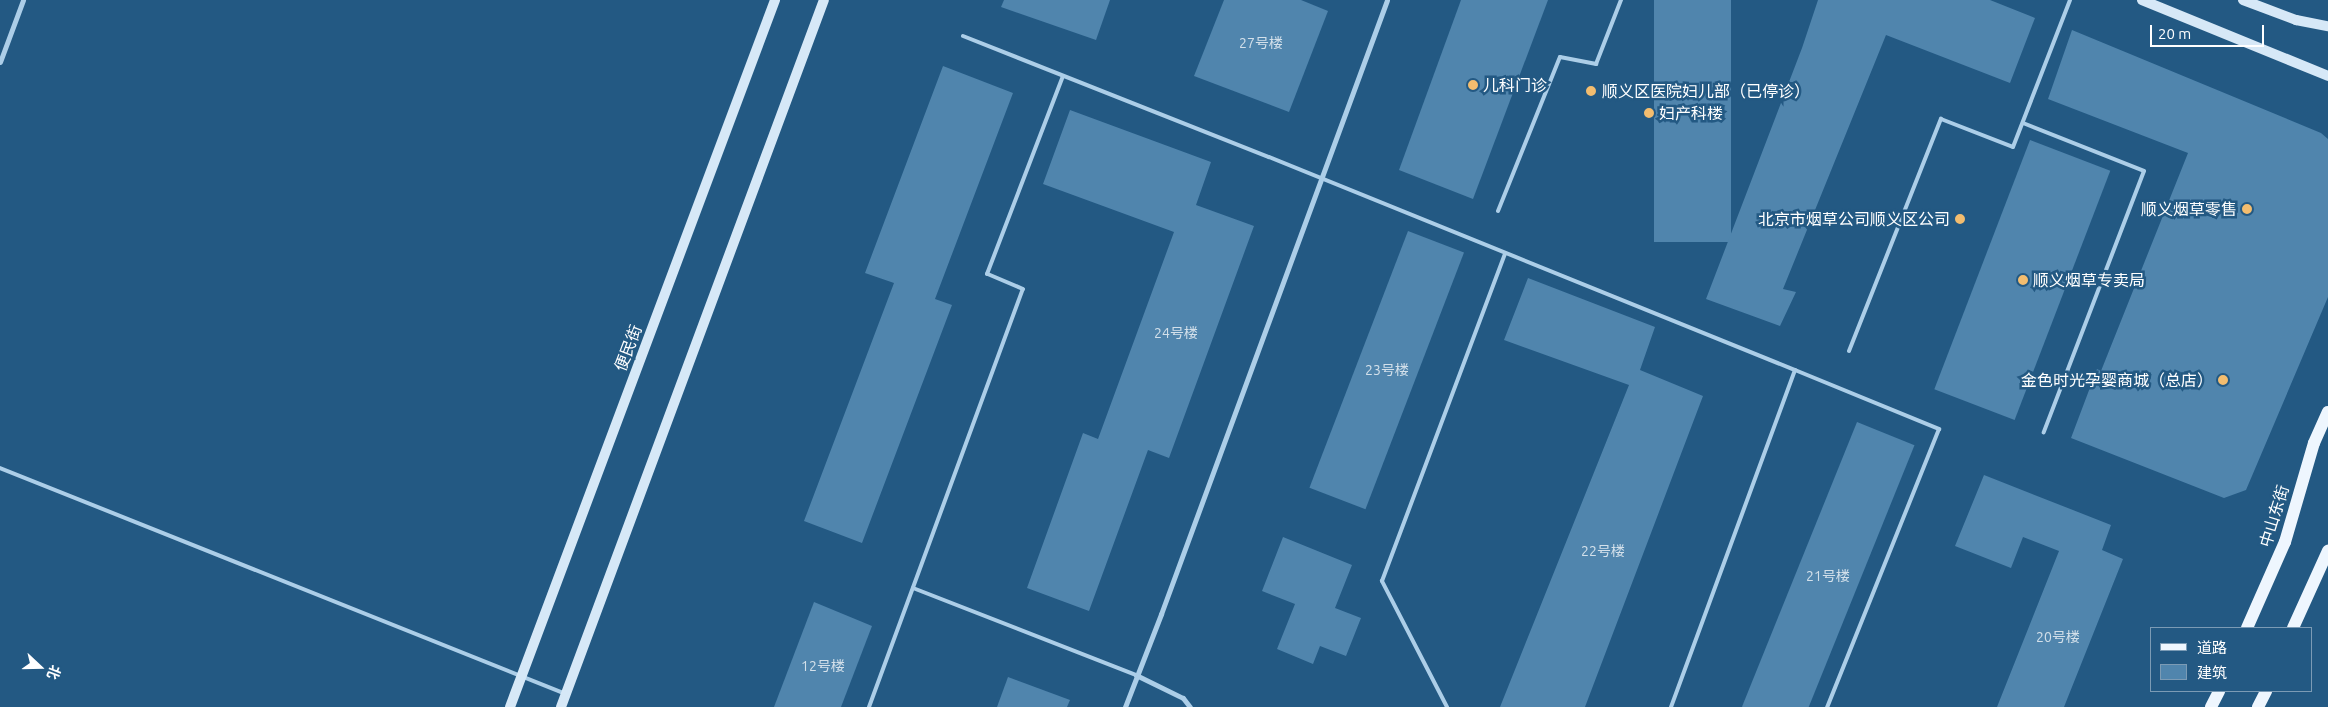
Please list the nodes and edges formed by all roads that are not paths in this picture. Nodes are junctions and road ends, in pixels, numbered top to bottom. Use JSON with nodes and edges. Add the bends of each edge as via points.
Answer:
{"nodes":[{"id":1,"x":23,"y":0,"type":"edge"},
{"id":2,"x":775,"y":0,"type":"edge"},
{"id":3,"x":824,"y":0,"type":"edge"},
{"id":4,"x":831,"y":0,"type":"edge"},
{"id":5,"x":1387,"y":0,"type":"edge"},
{"id":6,"x":1621,"y":0,"type":"edge"},
{"id":7,"x":2070,"y":0,"type":"edge"},
{"id":8,"x":2142,"y":0,"type":"edge"},
{"id":9,"x":2243,"y":0,"type":"edge"},
{"id":10,"x":2328,"y":26,"type":"edge"},
{"id":11,"x":811,"y":35,"type":"junction"},
{"id":12,"x":963,"y":36,"type":"dead end"},
{"id":13,"x":0,"y":62,"type":"edge"},
{"id":14,"x":1063,"y":76,"type":"junction"},
{"id":15,"x":2328,"y":76,"type":"edge"},
{"id":16,"x":2023,"y":124,"type":"junction"},
{"id":17,"x":1322,"y":178,"type":"junction"},
{"id":18,"x":1498,"y":211,"type":"dead end"},
{"id":19,"x":1504,"y":253,"type":"junction"},
{"id":20,"x":1849,"y":351,"type":"dead end"},
{"id":21,"x":1795,"y":370,"type":"junction"},
{"id":22,"x":2328,"y":412,"type":"edge"},
{"id":23,"x":2044,"y":432,"type":"dead end"},
{"id":24,"x":0,"y":468,"type":"edge"},
{"id":25,"x":2328,"y":551,"type":"edge"},
{"id":26,"x":912,"y":588,"type":"junction"},
{"id":27,"x":2247,"y":627,"type":"edge"},
{"id":28,"x":2293,"y":627,"type":"edge"},
{"id":29,"x":1136,"y":675,"type":"junction"},
{"id":30,"x":522,"y":677,"type":"junction"},
{"id":31,"x":2219,"y":692,"type":"edge"},
{"id":32,"x":2266,"y":692,"type":"edge"},
{"id":33,"x":566,"y":694,"type":"junction"},
{"id":34,"x":510,"y":707,"type":"edge"},
{"id":35,"x":561,"y":707,"type":"edge"},
{"id":36,"x":869,"y":707,"type":"edge"},
{"id":37,"x":1125,"y":707,"type":"edge"},
{"id":38,"x":1190,"y":707,"type":"edge"},
{"id":39,"x":1446,"y":707,"type":"edge"},
{"id":40,"x":1671,"y":707,"type":"edge"},
{"id":41,"x":1827,"y":707,"type":"edge"},
{"id":42,"x":2212,"y":707,"type":"edge"},
{"id":43,"x":2258,"y":707,"type":"edge"}],
"edges":[{"from":1,"to":13,"type":"street"},
{"from":2,"to":30,"type":"street","name":"便民街"},
{"from":3,"to":11,"type":"street"},
{"from":4,"to":11,"type":"street"},
{"from":5,"to":17,"type":"street"},
{"from":6,"to":18,"type":"lane","via":[[1596,64],[1560,56]]},
{"from":7,"to":16,"type":"lane"},
{"from":8,"to":15,"type":"street"},
{"from":9,"to":10,"type":"street","via":[[2296,20]]},
{"from":11,"to":33,"type":"street"},
{"from":12,"to":14,"type":"lane"},
{"from":14,"to":17,"type":"lane"},
{"from":14,"to":26,"type":"lane","via":[[987,274],[1023,289]]},
{"from":16,"to":20,"type":"lane","via":[[2014,148],[1941,119]]},
{"from":16,"to":23,"type":"lane","via":[[2144,172]]},
{"from":17,"to":19,"type":"lane"},
{"from":17,"to":29,"type":"street","via":[[1162,614]]},
{"from":19,"to":21,"type":"lane"},
{"from":19,"to":39,"type":"lane","via":[[1382,581]]},
{"from":21,"to":40,"type":"lane"},
{"from":21,"to":41,"type":"lane","via":[[1939,429]]},
{"from":22,"to":27,"type":"main road","name":"中山东街","via":[[2314,443],[2285,542]]},
{"from":24,"to":30,"type":"lane"},
{"from":25,"to":28,"type":"main road"},
{"from":26,"to":29,"type":"lane"},
{"from":26,"to":36,"type":"lane"},
{"from":29,"to":37,"type":"street"},
{"from":29,"to":38,"type":"street","via":[[1183,698]]},
{"from":30,"to":33,"type":"lane"},
{"from":30,"to":34,"type":"street","name":"便民街"},
{"from":31,"to":42,"type":"main road"},
{"from":32,"to":43,"type":"main road"},
{"from":33,"to":35,"type":"street"}]}
